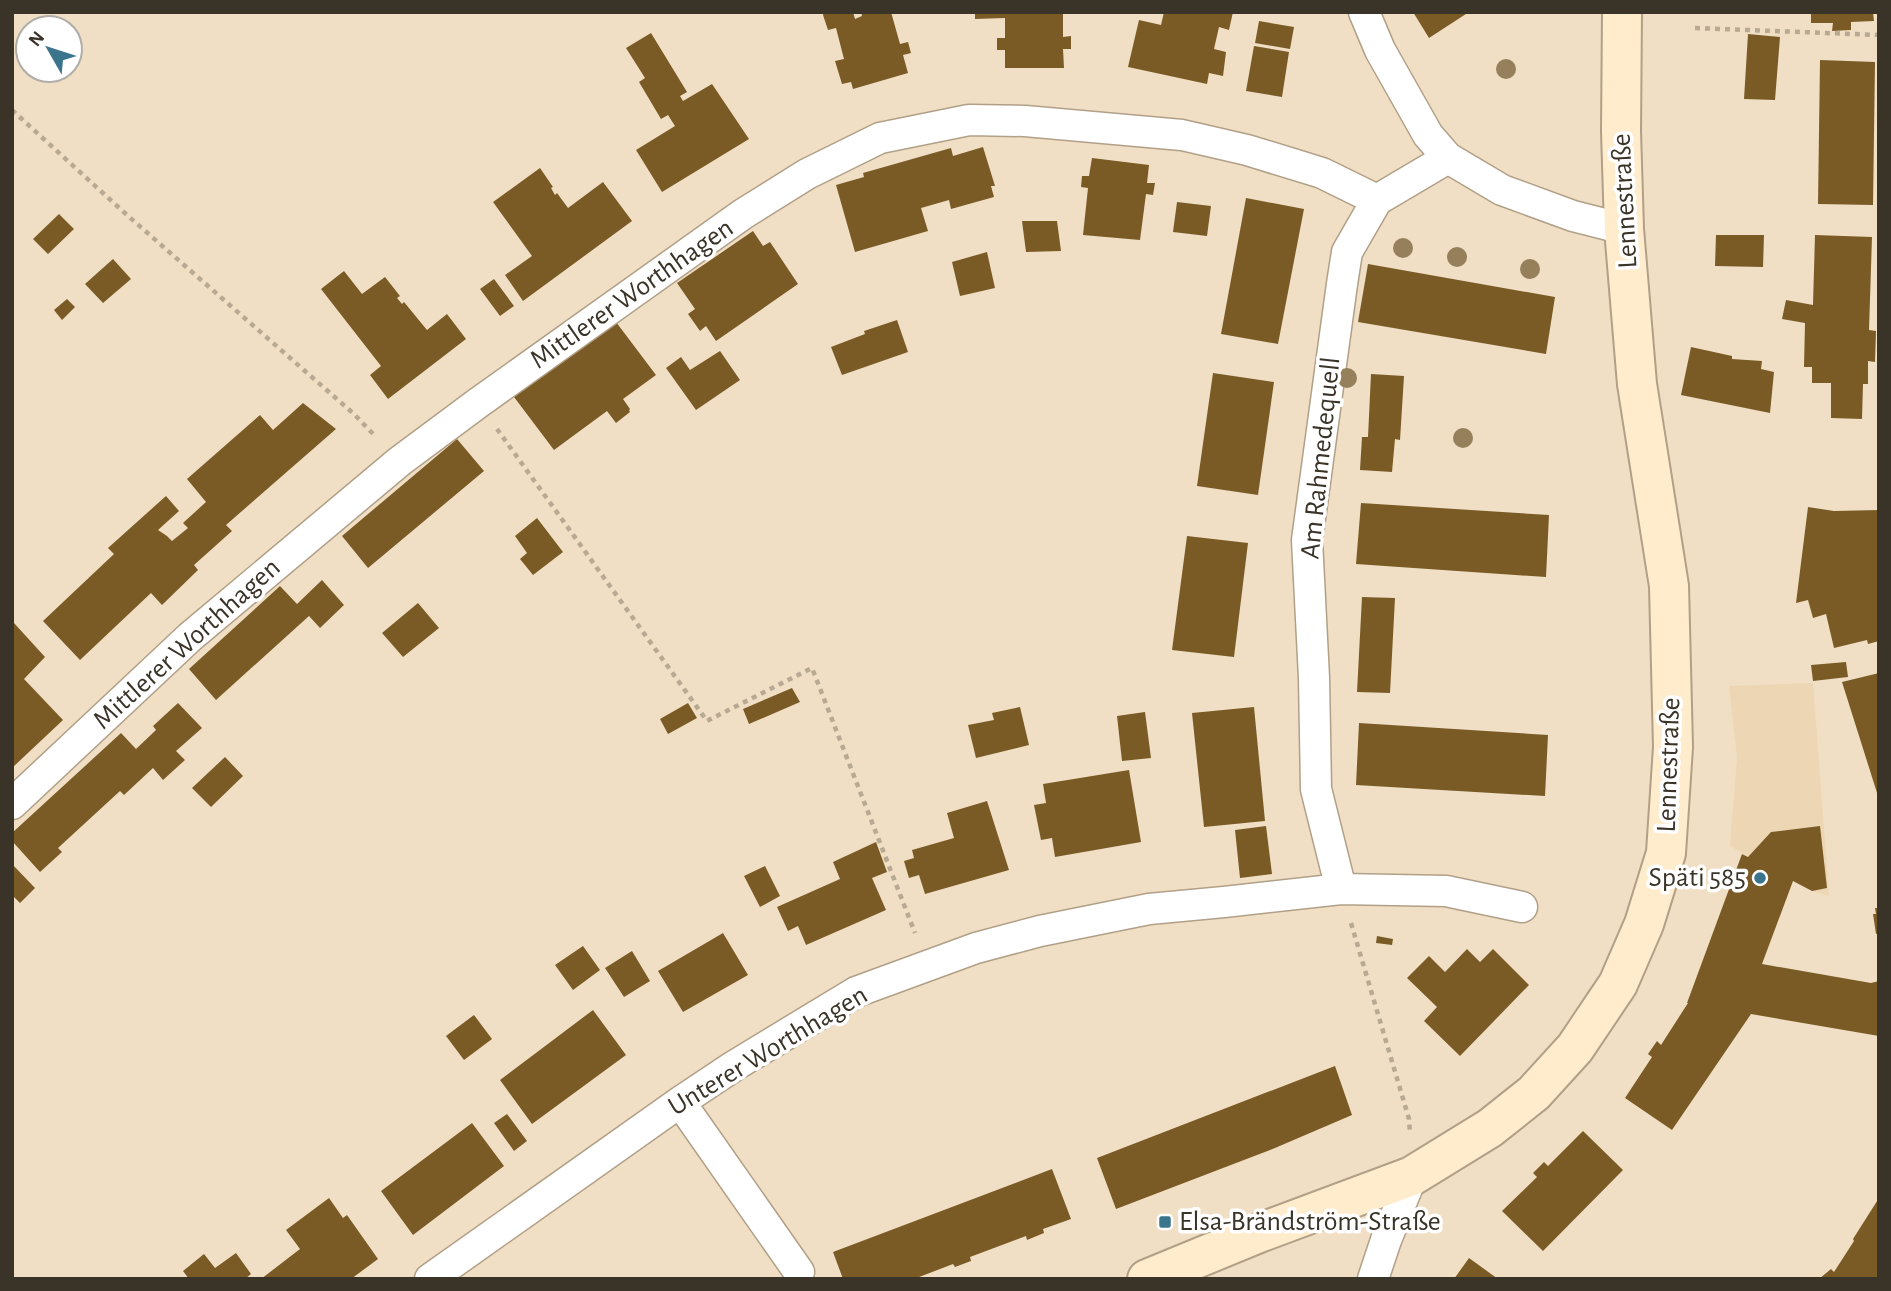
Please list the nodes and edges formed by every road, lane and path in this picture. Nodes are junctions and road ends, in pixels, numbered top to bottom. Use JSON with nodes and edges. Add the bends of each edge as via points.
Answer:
{"nodes":[{"id":1,"x":1364,"y":12,"type":"edge"},
{"id":2,"x":1622,"y":12,"type":"edge"},
{"id":3,"x":1695,"y":28,"type":"dead end"},
{"id":4,"x":1879,"y":36,"type":"edge"},
{"id":5,"x":12,"y":110,"type":"edge"},
{"id":6,"x":1448,"y":158,"type":"junction"},
{"id":7,"x":1377,"y":200,"type":"junction"},
{"id":8,"x":1624,"y":229,"type":"junction"},
{"id":9,"x":478,"y":403,"type":"junction"},
{"id":10,"x":354,"y":414,"type":"dead end"},
{"id":11,"x":12,"y":804,"type":"edge"},
{"id":12,"x":1340,"y":889,"type":"junction"},
{"id":13,"x":1522,"y":907,"type":"dead end"},
{"id":14,"x":928,"y":966,"type":"junction"},
{"id":15,"x":680,"y":1102,"type":"junction"},
{"id":16,"x":1412,"y":1176,"type":"junction"},
{"id":17,"x":799,"y":1272,"type":"dead end"},
{"id":18,"x":430,"y":1279,"type":"edge"},
{"id":19,"x":1147,"y":1279,"type":"edge"},
{"id":20,"x":1373,"y":1279,"type":"edge"}],
"edges":[{"from":1,"to":6,"type":"street","via":[[1427,135]]},
{"from":2,"to":8,"type":"main road","name":"Lennestraße"},
{"from":3,"to":4,"type":"path"},
{"from":5,"to":10,"type":"path"},
{"from":6,"to":7,"type":"street","name":"Am Rahmedequell"},
{"from":6,"to":8,"type":"street","via":[[1502,190]]},
{"from":7,"to":9,"type":"street","name":"Mittlerer Worthhagen","via":[[1322,173],[1182,135],[1025,121],[969,121],[880,138],[807,174],[743,215]]},
{"from":7,"to":12,"type":"street","name":"Am Rahmedequell","via":[[1347,252],[1307,540],[1316,789]]},
{"from":8,"to":16,"type":"main road","name":"Lennestraße","via":[[1636,384],[1669,586],[1673,747],[1666,853],[1644,924],[1618,984],[1575,1048],[1534,1093],[1490,1128]]},
{"from":9,"to":11,"type":"street","name":"Mittlerer Worthhagen","via":[[400,461],[190,637]]},
{"from":9,"to":14,"type":"path","via":[[707,721],[812,668]]},
{"from":12,"to":13,"type":"street","name":"Unterer Worthhagen","via":[[1446,891]]},
{"from":12,"to":14,"type":"street","name":"Unterer Worthhagen","via":[[1149,909],[1040,931]]},
{"from":12,"to":16,"type":"path","via":[[1409,1119]]},
{"from":14,"to":15,"type":"street","name":"Unterer Worthhagen","via":[[856,992]]},
{"from":15,"to":17,"type":"street"},
{"from":15,"to":18,"type":"street","name":"Unterer Worthhagen"},
{"from":16,"to":19,"type":"main road","name":"Lennestraße"},
{"from":16,"to":20,"type":"street"}]}
